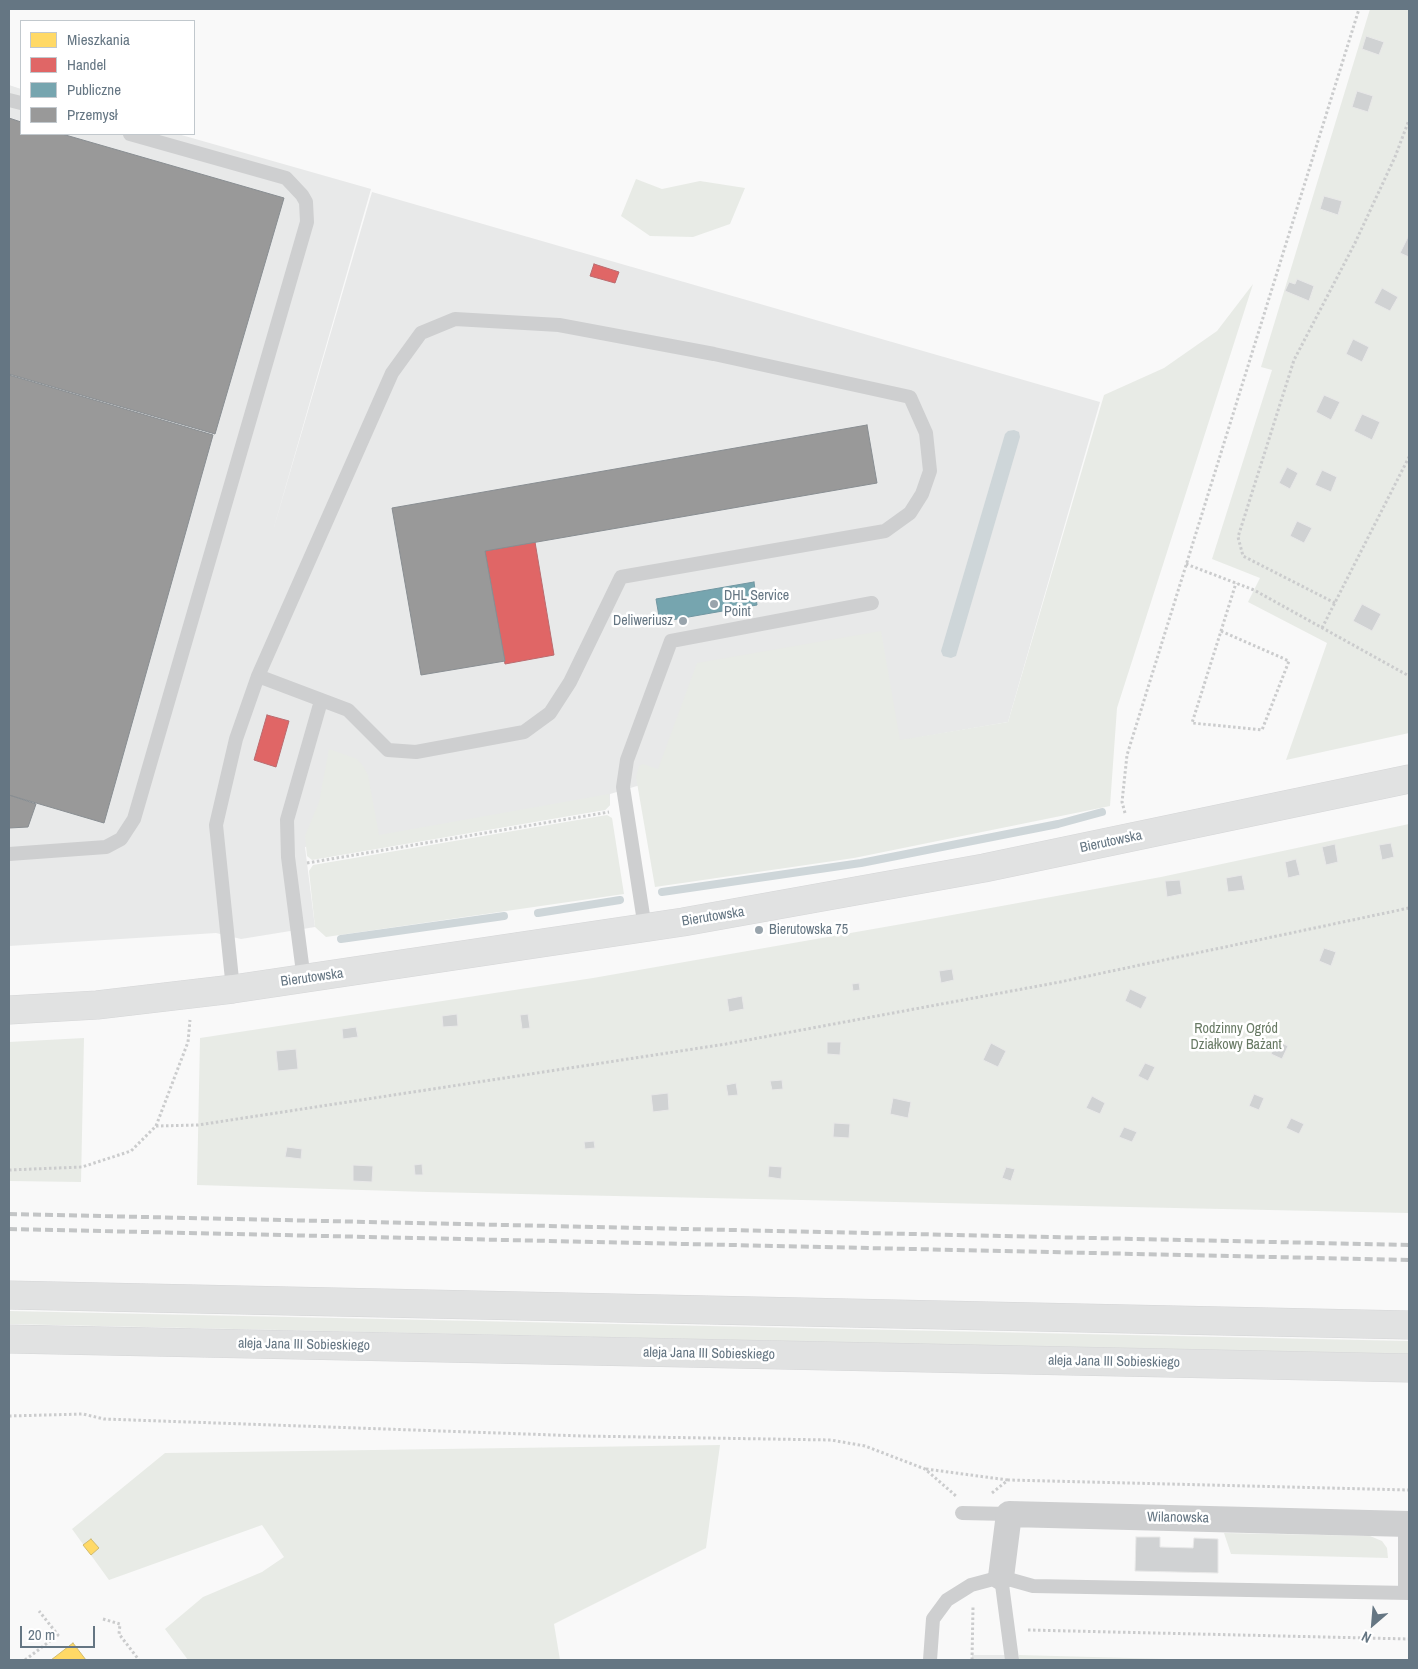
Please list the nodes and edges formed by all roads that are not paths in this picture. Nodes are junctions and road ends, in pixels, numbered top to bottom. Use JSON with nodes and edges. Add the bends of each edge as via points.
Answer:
{"nodes":[{"id":1,"x":134,"y":135,"type":"edge"},
{"id":2,"x":872,"y":603,"type":"dead end"},
{"id":3,"x":258,"y":676,"type":"junction"},
{"id":4,"x":321,"y":701,"type":"junction"},
{"id":5,"x":1409,"y":779,"type":"edge"},
{"id":6,"x":9,"y":854,"type":"edge"},
{"id":7,"x":645,"y":928,"type":"junction"},
{"id":8,"x":304,"y":980,"type":"junction"},
{"id":9,"x":233,"y":989,"type":"junction"},
{"id":10,"x":9,"y":1010,"type":"edge"},
{"id":11,"x":9,"y":1295,"type":"edge"},
{"id":12,"x":1409,"y":1325,"type":"edge"},
{"id":13,"x":9,"y":1338,"type":"edge"},
{"id":14,"x":1409,"y":1368,"type":"edge"},
{"id":15,"x":962,"y":1513,"type":"road end"},
{"id":16,"x":996,"y":1514,"type":"junction"},
{"id":17,"x":1407,"y":1524,"type":"edge"},
{"id":18,"x":1001,"y":1576,"type":"junction"},
{"id":19,"x":1407,"y":1593,"type":"edge"},
{"id":20,"x":930,"y":1660,"type":"edge"},
{"id":21,"x":1012,"y":1660,"type":"edge"}],
"edges":[{"from":1,"to":6,"type":"lane","via":[[286,178],[306,202],[307,222],[134,819],[121,838],[106,847]]},
{"from":2,"to":7,"type":"lane","via":[[670,641],[627,760],[623,787]]},
{"from":3,"to":4,"type":"lane"},
{"from":3,"to":4,"type":"lane","via":[[392,373],[420,333],[455,319],[559,325],[714,354],[910,397],[926,432],[930,471],[922,494],[910,513],[885,531],[621,577],[570,682],[550,713],[524,732],[416,752],[388,750],[348,710]]},
{"from":3,"to":9,"type":"lane","via":[[236,739],[216,825]]},
{"from":4,"to":8,"type":"lane","via":[[287,820],[289,866]]},
{"from":5,"to":7,"type":"main road","name":"Bierutowska","via":[[946,875]]},
{"from":7,"to":8,"type":"main road","name":"Bierutowska"},
{"from":8,"to":9,"type":"main road","name":"Bierutowska"},
{"from":9,"to":10,"type":"main road","name":"Bierutowska","via":[[97,1005]]},
{"from":11,"to":12,"type":"main road"},
{"from":13,"to":14,"type":"main road","name":"aleja Jana III Sobieskiego"},
{"from":15,"to":16,"type":"lane"},
{"from":16,"to":17,"type":"street","name":"Wilanowska"},
{"from":16,"to":18,"type":"street"},
{"from":17,"to":19,"type":"lane"},
{"from":18,"to":19,"type":"lane","via":[[1033,1586]]},
{"from":18,"to":20,"type":"lane","via":[[971,1586],[948,1600],[933,1619]]},
{"from":18,"to":21,"type":"lane"}]}
